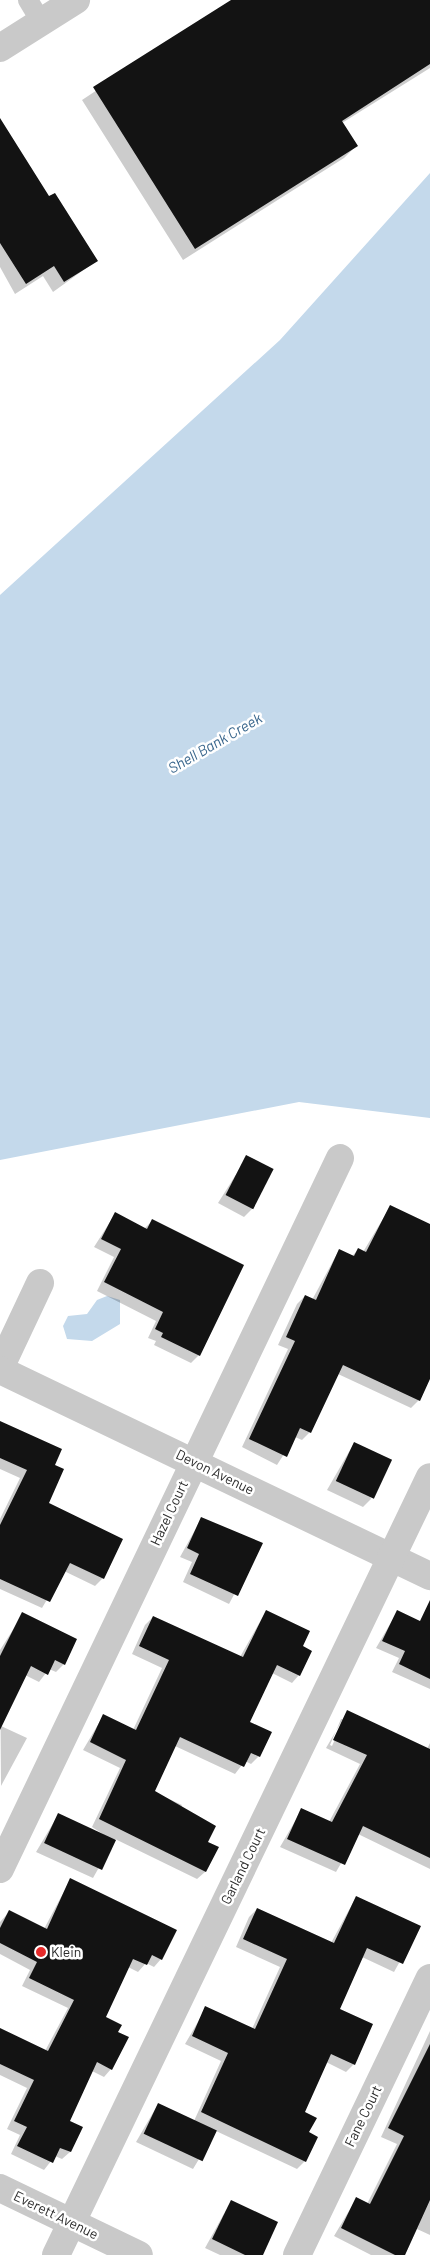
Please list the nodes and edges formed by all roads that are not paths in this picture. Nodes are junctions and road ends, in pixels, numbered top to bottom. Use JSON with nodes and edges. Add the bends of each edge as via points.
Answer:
{"nodes":[{"id":1,"x":76,"y":0,"type":"edge"},
{"id":2,"x":34,"y":11,"type":"edge"},
{"id":3,"x":0,"y":48,"type":"edge"},
{"id":4,"x":340,"y":1158,"type":"dead end"},
{"id":5,"x":40,"y":1283,"type":"dead end"},
{"id":6,"x":0,"y":1369,"type":"edge"},
{"id":7,"x":193,"y":1462,"type":"junction"},
{"id":8,"x":430,"y":1477,"type":"edge"},
{"id":9,"x":391,"y":1558,"type":"junction"},
{"id":10,"x":430,"y":1576,"type":"edge"},
{"id":11,"x":0,"y":1869,"type":"edge"},
{"id":12,"x":430,"y":1978,"type":"edge"},
{"id":13,"x":0,"y":2188,"type":"edge"},
{"id":14,"x":71,"y":2222,"type":"junction"},
{"id":15,"x":56,"y":2255,"type":"edge"},
{"id":16,"x":139,"y":2255,"type":"edge"},
{"id":17,"x":297,"y":2255,"type":"edge"}],
"edges":[{"from":1,"to":2,"type":"street"},
{"from":2,"to":3,"type":"street"},
{"from":4,"to":7,"type":"street","name":"Hazel Court"},
{"from":5,"to":6,"type":"street"},
{"from":6,"to":7,"type":"street","name":"Devon Avenue"},
{"from":7,"to":9,"type":"street","name":"Devon Avenue"},
{"from":7,"to":11,"type":"street","name":"Hazel Court"},
{"from":8,"to":9,"type":"street","name":"Garland Court"},
{"from":9,"to":10,"type":"street","name":"Devon Avenue"},
{"from":9,"to":14,"type":"street","name":"Garland Court"},
{"from":12,"to":17,"type":"street","name":"Fane Court"},
{"from":13,"to":14,"type":"street","name":"Everett Avenue"},
{"from":14,"to":15,"type":"street","name":"Garland Court"},
{"from":14,"to":16,"type":"street","name":"Everett Avenue"}]}
